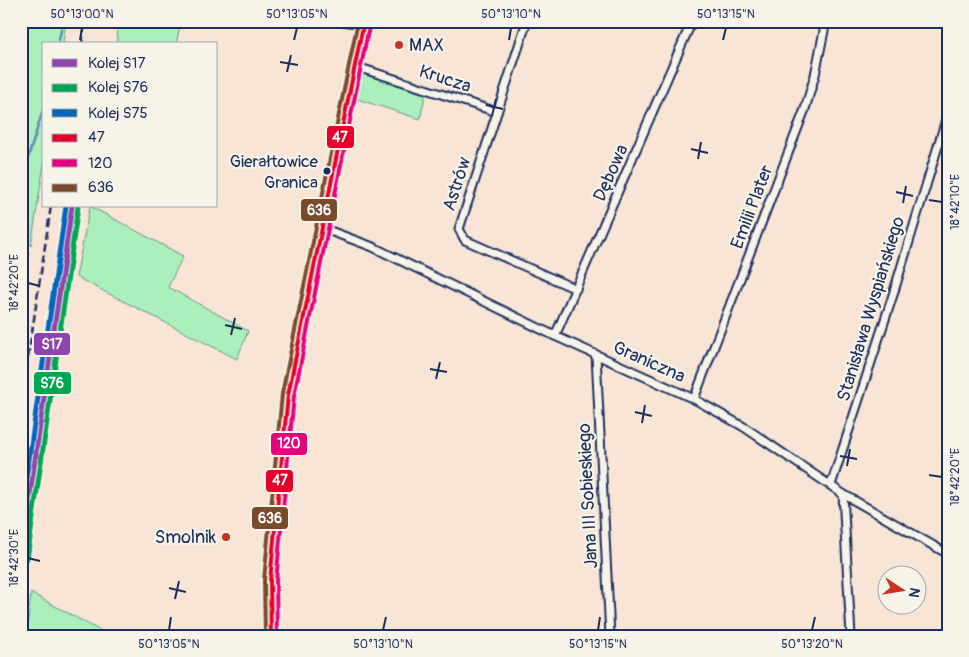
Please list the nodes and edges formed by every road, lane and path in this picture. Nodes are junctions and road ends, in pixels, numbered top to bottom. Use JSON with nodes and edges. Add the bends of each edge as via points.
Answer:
{"nodes":[{"id":1,"x":342,"y":21,"type":"edge"},
{"id":2,"x":527,"y":21,"type":"edge"},
{"id":3,"x":692,"y":21,"type":"edge"},
{"id":4,"x":826,"y":21,"type":"edge"},
{"id":5,"x":364,"y":23,"type":"edge"},
{"id":6,"x":354,"y":66,"type":"junction"},
{"id":7,"x":497,"y":112,"type":"junction"},
{"id":8,"x":948,"y":113,"type":"edge"},
{"id":9,"x":321,"y":230,"type":"junction"},
{"id":10,"x":576,"y":289,"type":"junction"},
{"id":11,"x":556,"y":336,"type":"junction"},
{"id":12,"x":596,"y":354,"type":"junction"},
{"id":13,"x":694,"y":399,"type":"junction"},
{"id":14,"x":831,"y":485,"type":"junction"},
{"id":15,"x":843,"y":494,"type":"junction"},
{"id":16,"x":948,"y":554,"type":"edge"},
{"id":17,"x":271,"y":636,"type":"edge"},
{"id":18,"x":610,"y":636,"type":"edge"},
{"id":19,"x":851,"y":636,"type":"edge"}],
"edges":[{"from":1,"to":5,"type":"street"},
{"from":2,"to":7,"type":"street","name":"Astrów"},
{"from":3,"to":10,"type":"street","name":"Dębowa"},
{"from":4,"to":13,"type":"street","name":"Emilii Plater","via":[[805,109]]},
{"from":5,"to":6,"type":"main road"},
{"from":6,"to":7,"type":"street","name":"Krucza"},
{"from":6,"to":9,"type":"main road"},
{"from":7,"to":10,"type":"street","name":"Astrów","via":[[458,229],[461,236]]},
{"from":8,"to":14,"type":"street","name":"Stanisława Wyspiańskiego"},
{"from":9,"to":11,"type":"street","name":"Graniczna","via":[[372,247]]},
{"from":9,"to":17,"type":"main road","via":[[288,395],[270,582]]},
{"from":10,"to":11,"type":"street","name":"Dębowa"},
{"from":11,"to":12,"type":"street","name":"Graniczna"},
{"from":12,"to":13,"type":"street","name":"Graniczna"},
{"from":12,"to":18,"type":"street","name":"Jana III Sobieskiego"},
{"from":13,"to":14,"type":"street","name":"Graniczna","via":[[744,427]]},
{"from":14,"to":15,"type":"street","name":"Graniczna"},
{"from":15,"to":16,"type":"street","name":"Graniczna"},
{"from":15,"to":19,"type":"street"}]}
